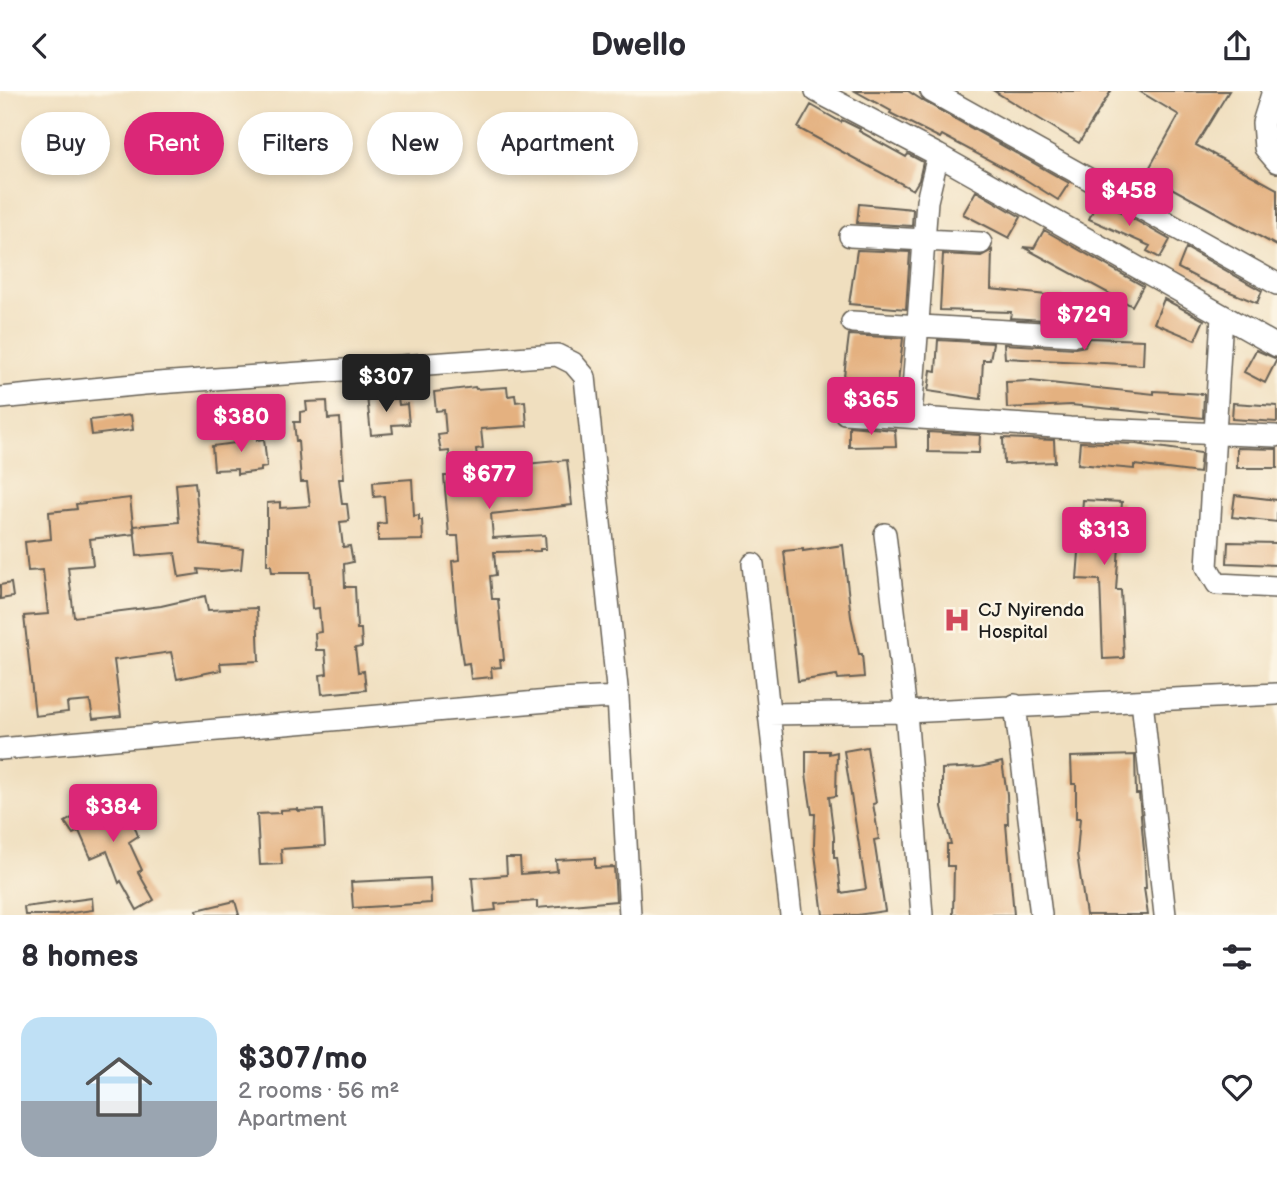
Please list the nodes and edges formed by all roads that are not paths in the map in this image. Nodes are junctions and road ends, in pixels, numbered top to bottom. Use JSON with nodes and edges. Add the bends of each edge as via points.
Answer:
{"nodes":[{"id":1,"x":816,"y":91,"type":"edge"},
{"id":2,"x":931,"y":91,"type":"edge"},
{"id":3,"x":1273,"y":91,"type":"edge"},
{"id":4,"x":938,"y":155,"type":"junction"},
{"id":5,"x":1277,"y":162,"type":"edge"},
{"id":6,"x":850,"y":236,"type":"dead end"},
{"id":7,"x":923,"y":240,"type":"junction"},
{"id":8,"x":981,"y":243,"type":"dead end"},
{"id":9,"x":1277,"y":284,"type":"edge"},
{"id":10,"x":1222,"y":316,"type":"junction"},
{"id":11,"x":852,"y":322,"type":"dead end"},
{"id":12,"x":917,"y":326,"type":"junction"},
{"id":13,"x":1076,"y":335,"type":"dead end"},
{"id":14,"x":1277,"y":346,"type":"edge"},
{"id":15,"x":0,"y":398,"type":"edge"},
{"id":16,"x":845,"y":413,"type":"dead end"},
{"id":17,"x":911,"y":416,"type":"junction"},
{"id":18,"x":1215,"y":433,"type":"junction"},
{"id":19,"x":1276,"y":436,"type":"edge"},
{"id":20,"x":885,"y":534,"type":"dead end"},
{"id":21,"x":753,"y":563,"type":"dead end"},
{"id":22,"x":1277,"y":587,"type":"edge"},
{"id":23,"x":1277,"y":694,"type":"edge"},
{"id":24,"x":618,"y":698,"type":"junction"},
{"id":25,"x":1142,"y":701,"type":"junction"},
{"id":26,"x":1015,"y":705,"type":"junction"},
{"id":27,"x":906,"y":712,"type":"junction"},
{"id":28,"x":769,"y":714,"type":"junction"},
{"id":29,"x":0,"y":749,"type":"edge"},
{"id":30,"x":630,"y":915,"type":"edge"},
{"id":31,"x":791,"y":915,"type":"edge"},
{"id":32,"x":922,"y":915,"type":"edge"},
{"id":33,"x":1041,"y":915,"type":"edge"},
{"id":34,"x":1165,"y":915,"type":"edge"}],
"edges":[{"from":1,"to":4,"type":"street"},
{"from":2,"to":9,"type":"street"},
{"from":3,"to":5,"type":"street","via":[[1263,123],[1265,148]]},
{"from":4,"to":7,"type":"street"},
{"from":4,"to":10,"type":"street"},
{"from":6,"to":7,"type":"street"},
{"from":7,"to":8,"type":"street"},
{"from":7,"to":12,"type":"street"},
{"from":10,"to":14,"type":"street"},
{"from":10,"to":18,"type":"street"},
{"from":11,"to":12,"type":"street"},
{"from":12,"to":13,"type":"street"},
{"from":12,"to":17,"type":"street"},
{"from":15,"to":24,"type":"street","via":[[557,355],[573,363],[585,377]]},
{"from":16,"to":17,"type":"street"},
{"from":17,"to":18,"type":"street"},
{"from":18,"to":19,"type":"street"},
{"from":18,"to":22,"type":"street","via":[[1207,567],[1217,584]]},
{"from":20,"to":27,"type":"street"},
{"from":21,"to":28,"type":"street"},
{"from":23,"to":25,"type":"street"},
{"from":24,"to":29,"type":"street"},
{"from":24,"to":30,"type":"street"},
{"from":25,"to":26,"type":"street"},
{"from":25,"to":34,"type":"street"},
{"from":26,"to":27,"type":"street"},
{"from":26,"to":33,"type":"street"},
{"from":27,"to":28,"type":"street"},
{"from":27,"to":32,"type":"street"},
{"from":28,"to":31,"type":"street"}]}
